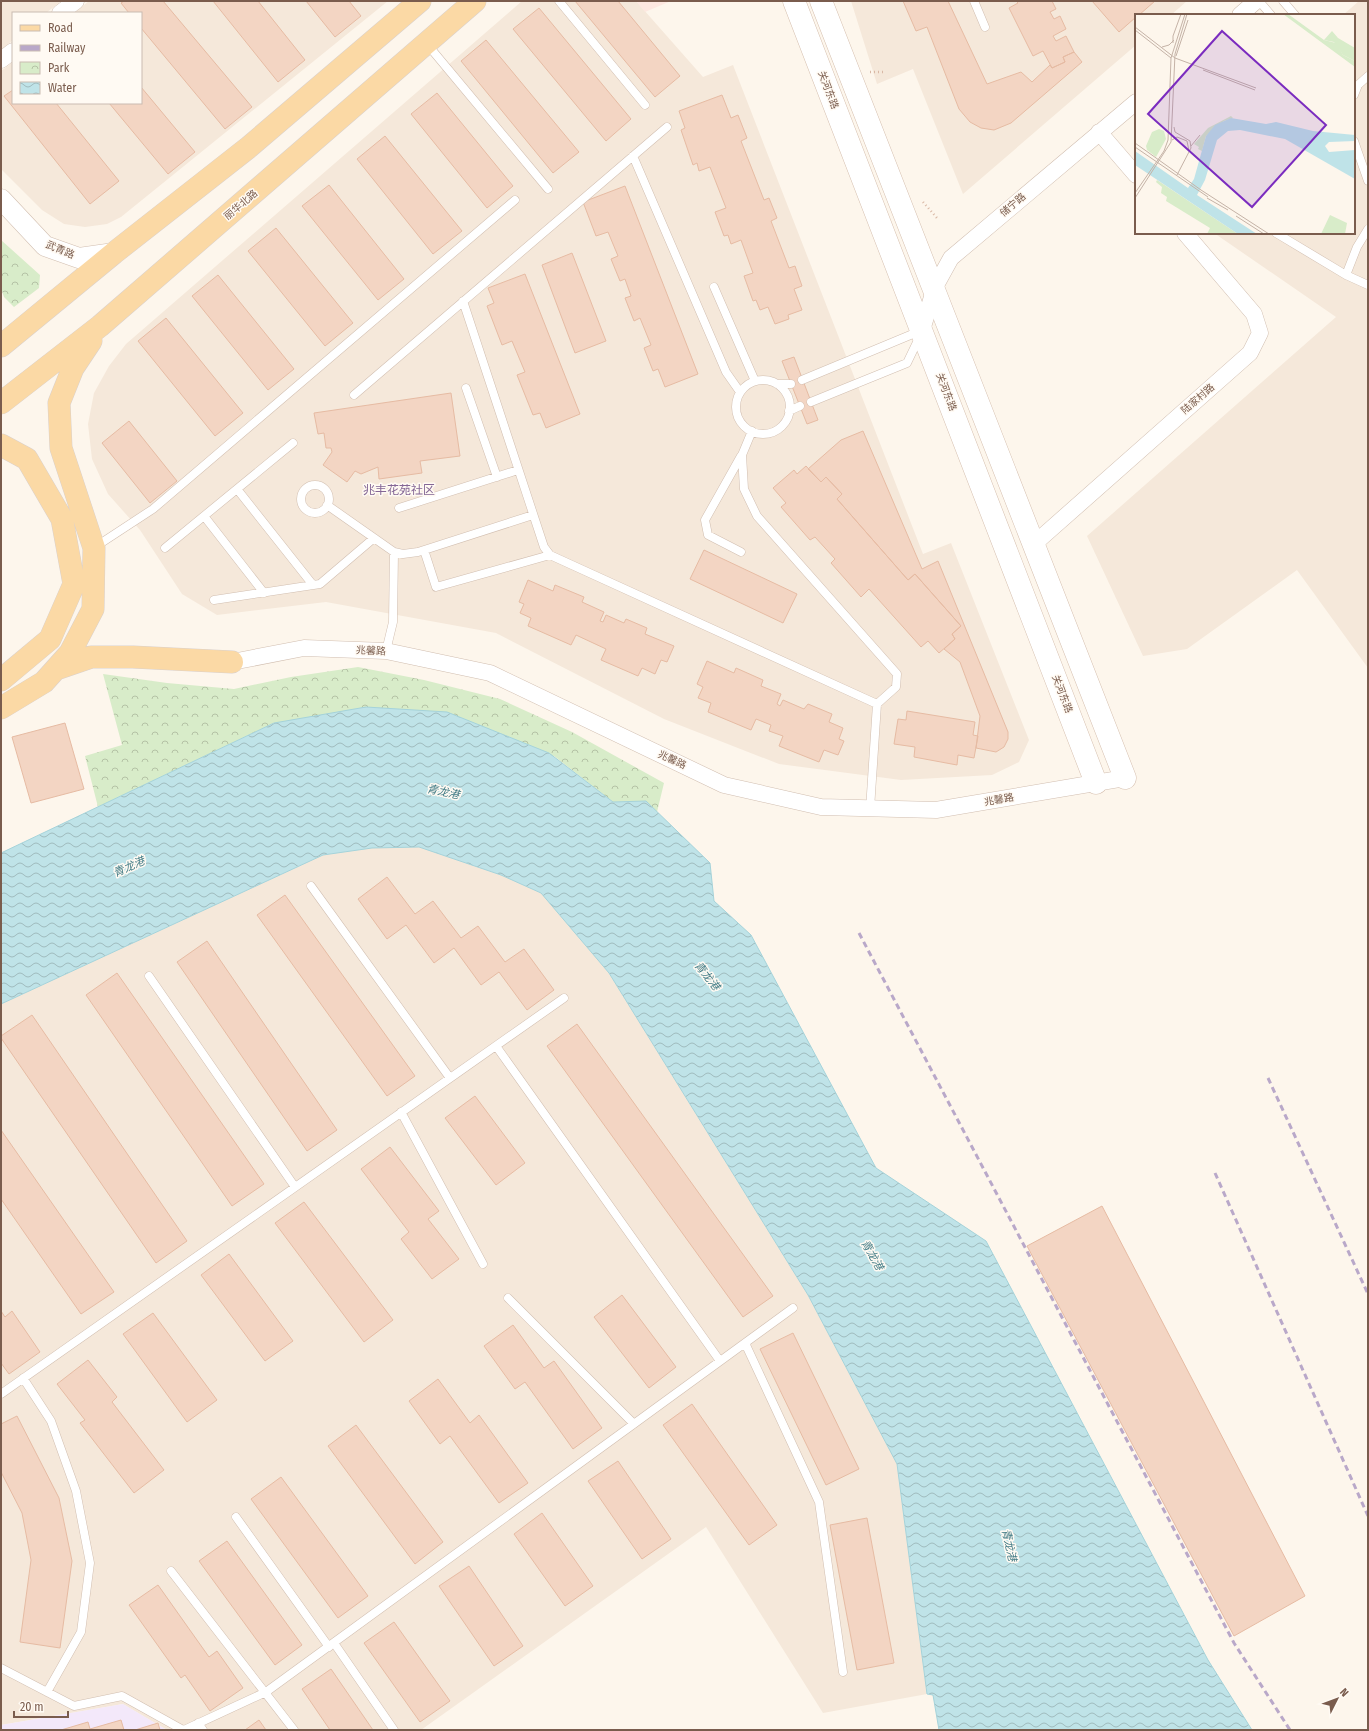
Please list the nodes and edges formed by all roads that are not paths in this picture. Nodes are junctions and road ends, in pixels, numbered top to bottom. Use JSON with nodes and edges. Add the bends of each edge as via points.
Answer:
{"nodes":[{"id":1,"x":76,"y":1,"type":"edge"},
{"id":2,"x":420,"y":1,"type":"edge"},
{"id":3,"x":475,"y":1,"type":"edge"},
{"id":4,"x":559,"y":1,"type":"edge"},
{"id":5,"x":794,"y":1,"type":"edge"},
{"id":6,"x":821,"y":1,"type":"edge"},
{"id":7,"x":974,"y":1,"type":"edge"},
{"id":8,"x":1258,"y":1,"type":"edge"},
{"id":9,"x":1283,"y":1,"type":"edge"},
{"id":10,"x":61,"y":12,"type":"edge"},
{"id":11,"x":1241,"y":14,"type":"edge"},
{"id":12,"x":1270,"y":14,"type":"edge"},
{"id":13,"x":1294,"y":14,"type":"edge"},
{"id":14,"x":985,"y":27,"type":"dead end"},
{"id":15,"x":426,"y":44,"type":"junction"},
{"id":16,"x":12,"y":52,"type":"edge"},
{"id":17,"x":1,"y":60,"type":"edge"},
{"id":18,"x":1368,"y":76,"type":"edge"},
{"id":19,"x":1355,"y":90,"type":"edge"},
{"id":20,"x":1135,"y":103,"type":"edge"},
{"id":21,"x":646,"y":105,"type":"dead end"},
{"id":22,"x":667,"y":127,"type":"dead end"},
{"id":23,"x":1099,"y":132,"type":"junction"},
{"id":24,"x":1355,"y":144,"type":"edge"},
{"id":25,"x":633,"y":156,"type":"junction"},
{"id":26,"x":1135,"y":174,"type":"edge"},
{"id":27,"x":1368,"y":181,"type":"edge"},
{"id":28,"x":548,"y":189,"type":"dead end"},
{"id":29,"x":1,"y":199,"type":"edge"},
{"id":30,"x":515,"y":200,"type":"dead end"},
{"id":31,"x":1368,"y":229,"type":"edge"},
{"id":32,"x":1186,"y":234,"type":"edge"},
{"id":33,"x":1278,"y":234,"type":"edge"},
{"id":34,"x":114,"y":253,"type":"junction"},
{"id":35,"x":1346,"y":275,"type":"junction"},
{"id":36,"x":1368,"y":285,"type":"edge"},
{"id":37,"x":714,"y":287,"type":"dead end"},
{"id":38,"x":935,"y":287,"type":"junction"},
{"id":39,"x":463,"y":301,"type":"junction"},
{"id":40,"x":100,"y":326,"type":"junction"},
{"id":41,"x":922,"y":330,"type":"junction"},
{"id":42,"x":1,"y":346,"type":"edge"},
{"id":43,"x":802,"y":380,"type":"dead end"},
{"id":44,"x":755,"y":381,"type":"junction"},
{"id":45,"x":777,"y":384,"type":"junction"},
{"id":46,"x":791,"y":384,"type":"dead end"},
{"id":47,"x":466,"y":388,"type":"dead end"},
{"id":48,"x":740,"y":392,"type":"junction"},
{"id":49,"x":354,"y":395,"type":"dead end"},
{"id":50,"x":811,"y":402,"type":"dead end"},
{"id":51,"x":1,"y":403,"type":"edge"},
{"id":52,"x":800,"y":406,"type":"dead end"},
{"id":53,"x":790,"y":411,"type":"junction"},
{"id":54,"x":752,"y":432,"type":"junction"},
{"id":55,"x":293,"y":443,"type":"dead end"},
{"id":56,"x":1,"y":445,"type":"edge"},
{"id":57,"x":742,"y":455,"type":"junction"},
{"id":58,"x":518,"y":470,"type":"junction"},
{"id":59,"x":497,"y":477,"type":"junction"},
{"id":60,"x":237,"y":489,"type":"junction"},
{"id":61,"x":327,"y":505,"type":"dead end"},
{"id":62,"x":399,"y":508,"type":"dead end"},
{"id":63,"x":533,"y":515,"type":"junction"},
{"id":64,"x":204,"y":516,"type":"junction"},
{"id":65,"x":374,"y":538,"type":"junction"},
{"id":66,"x":1034,"y":544,"type":"junction"},
{"id":67,"x":94,"y":548,"type":"junction"},
{"id":68,"x":165,"y":548,"type":"dead end"},
{"id":69,"x":424,"y":550,"type":"junction"},
{"id":70,"x":394,"y":552,"type":"junction"},
{"id":71,"x":741,"y":552,"type":"dead end"},
{"id":72,"x":550,"y":556,"type":"junction"},
{"id":73,"x":313,"y":585,"type":"junction"},
{"id":74,"x":264,"y":593,"type":"junction"},
{"id":75,"x":214,"y":600,"type":"dead end"},
{"id":76,"x":386,"y":650,"type":"junction"},
{"id":77,"x":232,"y":662,"type":"joint"},
{"id":78,"x":56,"y":668,"type":"junction"},
{"id":79,"x":1,"y":680,"type":"edge"},
{"id":80,"x":877,"y":704,"type":"junction"},
{"id":81,"x":1,"y":708,"type":"edge"},
{"id":82,"x":1125,"y":778,"type":"joint"},
{"id":83,"x":1096,"y":783,"type":"junction"},
{"id":84,"x":870,"y":809,"type":"junction"},
{"id":85,"x":311,"y":886,"type":"dead end"},
{"id":86,"x":149,"y":976,"type":"dead end"},
{"id":87,"x":564,"y":998,"type":"dead end"},
{"id":88,"x":496,"y":1046,"type":"junction"},
{"id":89,"x":450,"y":1078,"type":"junction"},
{"id":90,"x":402,"y":1112,"type":"junction"},
{"id":91,"x":295,"y":1187,"type":"junction"},
{"id":92,"x":483,"y":1264,"type":"dead end"},
{"id":93,"x":508,"y":1298,"type":"dead end"},
{"id":94,"x":793,"y":1308,"type":"dead end"},
{"id":95,"x":745,"y":1343,"type":"junction"},
{"id":96,"x":720,"y":1361,"type":"junction"},
{"id":97,"x":23,"y":1378,"type":"junction"},
{"id":98,"x":1,"y":1394,"type":"edge"},
{"id":99,"x":634,"y":1424,"type":"junction"},
{"id":100,"x":236,"y":1517,"type":"dead end"},
{"id":101,"x":171,"y":1571,"type":"dead end"},
{"id":102,"x":331,"y":1645,"type":"junction"},
{"id":103,"x":1,"y":1668,"type":"edge"},
{"id":104,"x":843,"y":1672,"type":"dead end"},
{"id":105,"x":47,"y":1692,"type":"junction"},
{"id":106,"x":266,"y":1692,"type":"junction"},
{"id":107,"x":201,"y":1727,"type":"edge"},
{"id":108,"x":183,"y":1730,"type":"edge"},
{"id":109,"x":294,"y":1730,"type":"edge"},
{"id":110,"x":394,"y":1730,"type":"edge"}],
"edges":[{"from":1,"to":10,"type":"street"},
{"from":2,"to":34,"type":"main road","via":[[249,147]]},
{"from":3,"to":15,"type":"main road","name":"丽华北路"},
{"from":4,"to":21,"type":"lane"},
{"from":5,"to":41,"type":"main road","name":"关河东路"},
{"from":6,"to":38,"type":"main road"},
{"from":7,"to":14,"type":"lane"},
{"from":8,"to":11,"type":"street"},
{"from":8,"to":12,"type":"lane"},
{"from":9,"to":13,"type":"lane"},
{"from":15,"to":28,"type":"lane"},
{"from":15,"to":40,"type":"main road","name":"丽华北路"},
{"from":16,"to":17,"type":"street"},
{"from":18,"to":19,"type":"lane"},
{"from":20,"to":23,"type":"street","name":"储宁路"},
{"from":22,"to":25,"type":"lane"},
{"from":23,"to":26,"type":"street"},
{"from":23,"to":38,"type":"street","name":"储宁路","via":[[951,258]]},
{"from":24,"to":27,"type":"lane"},
{"from":25,"to":39,"type":"lane"},
{"from":25,"to":48,"type":"lane","via":[[726,372]]},
{"from":29,"to":34,"type":"street","name":"武青路","via":[[45,246],[79,258]]},
{"from":30,"to":67,"type":"lane","via":[[153,509]]},
{"from":31,"to":35,"type":"lane","via":[[1357,247]]},
{"from":32,"to":66,"type":"street","name":"陆家村路","via":[[1254,314],[1260,332],[1250,353]]},
{"from":33,"to":35,"type":"lane"},
{"from":34,"to":42,"type":"main road"},
{"from":35,"to":36,"type":"lane"},
{"from":37,"to":44,"type":"lane"},
{"from":38,"to":41,"type":"street","name":"储宁路"},
{"from":38,"to":66,"type":"main road"},
{"from":39,"to":49,"type":"lane"},
{"from":39,"to":58,"type":"lane"},
{"from":40,"to":51,"type":"main road","name":"丽华北路"},
{"from":40,"to":67,"type":"main road","via":[[73,368],[59,403],[61,448]]},
{"from":41,"to":43,"type":"lane"},
{"from":41,"to":50,"type":"lane","via":[[907,363]]},
{"from":41,"to":83,"type":"main road","name":"关河东路"},
{"from":44,"to":45,"type":"lane","via":[[764,380]]},
{"from":44,"to":48,"type":"lane","via":[[746,385]]},
{"from":45,"to":46,"type":"lane"},
{"from":45,"to":53,"type":"lane","via":[[787,395]]},
{"from":47,"to":59,"type":"lane"},
{"from":48,"to":54,"type":"lane","via":[[736,410],[744,426]]},
{"from":52,"to":53,"type":"lane"},
{"from":53,"to":54,"type":"lane","via":[[785,422],[776,430],[760,434]]},
{"from":54,"to":57,"type":"lane"},
{"from":55,"to":60,"type":"lane"},
{"from":56,"to":79,"type":"main road","via":[[27,459],[62,520],[74,584],[50,639]]},
{"from":57,"to":71,"type":"lane","via":[[705,520],[708,535]]},
{"from":57,"to":80,"type":"lane","via":[[744,489],[757,516],[897,674],[896,687]]},
{"from":58,"to":59,"type":"lane"},
{"from":58,"to":63,"type":"lane"},
{"from":59,"to":62,"type":"lane"},
{"from":60,"to":64,"type":"lane"},
{"from":60,"to":73,"type":"lane"},
{"from":61,"to":65,"type":"lane"},
{"from":63,"to":69,"type":"lane"},
{"from":63,"to":72,"type":"lane","via":[[544,547]]},
{"from":64,"to":68,"type":"lane"},
{"from":64,"to":74,"type":"lane"},
{"from":65,"to":70,"type":"lane"},
{"from":65,"to":73,"type":"lane","via":[[320,584]]},
{"from":66,"to":82,"type":"main road"},
{"from":67,"to":78,"type":"main road","via":[[93,609],[70,653]]},
{"from":69,"to":70,"type":"lane","via":[[403,554]]},
{"from":69,"to":72,"type":"lane","via":[[436,587]]},
{"from":70,"to":76,"type":"lane","via":[[393,622]]},
{"from":72,"to":80,"type":"lane"},
{"from":73,"to":74,"type":"lane"},
{"from":74,"to":75,"type":"lane"},
{"from":76,"to":77,"type":"street","name":"兆馨路","via":[[304,648]]},
{"from":76,"to":84,"type":"street","name":"兆馨路","via":[[490,673],[724,785],[821,808]]},
{"from":77,"to":78,"type":"main road","via":[[133,657],[91,658]]},
{"from":78,"to":81,"type":"main road","via":[[44,682]]},
{"from":80,"to":84,"type":"lane"},
{"from":82,"to":83,"type":"street","name":"兆馨路"},
{"from":83,"to":84,"type":"street","name":"兆馨路","via":[[936,810]]},
{"from":85,"to":89,"type":"lane"},
{"from":86,"to":91,"type":"lane"},
{"from":87,"to":88,"type":"lane"},
{"from":88,"to":89,"type":"lane"},
{"from":88,"to":96,"type":"lane"},
{"from":89,"to":90,"type":"lane"},
{"from":90,"to":91,"type":"lane"},
{"from":90,"to":92,"type":"lane"},
{"from":91,"to":97,"type":"lane"},
{"from":93,"to":99,"type":"lane"},
{"from":94,"to":95,"type":"lane"},
{"from":95,"to":96,"type":"lane"},
{"from":95,"to":104,"type":"lane","via":[[819,1502]]},
{"from":96,"to":99,"type":"lane"},
{"from":97,"to":98,"type":"lane"},
{"from":97,"to":105,"type":"lane","via":[[51,1421],[76,1491],[90,1563],[81,1632]]},
{"from":99,"to":102,"type":"lane"},
{"from":100,"to":102,"type":"lane"},
{"from":101,"to":106,"type":"lane"},
{"from":102,"to":106,"type":"lane"},
{"from":102,"to":110,"type":"lane"},
{"from":103,"to":105,"type":"lane"},
{"from":105,"to":108,"type":"lane","via":[[74,1706],[122,1696]]},
{"from":106,"to":107,"type":"lane"},
{"from":106,"to":109,"type":"lane"},
{"from":107,"to":108,"type":"lane"}]}
